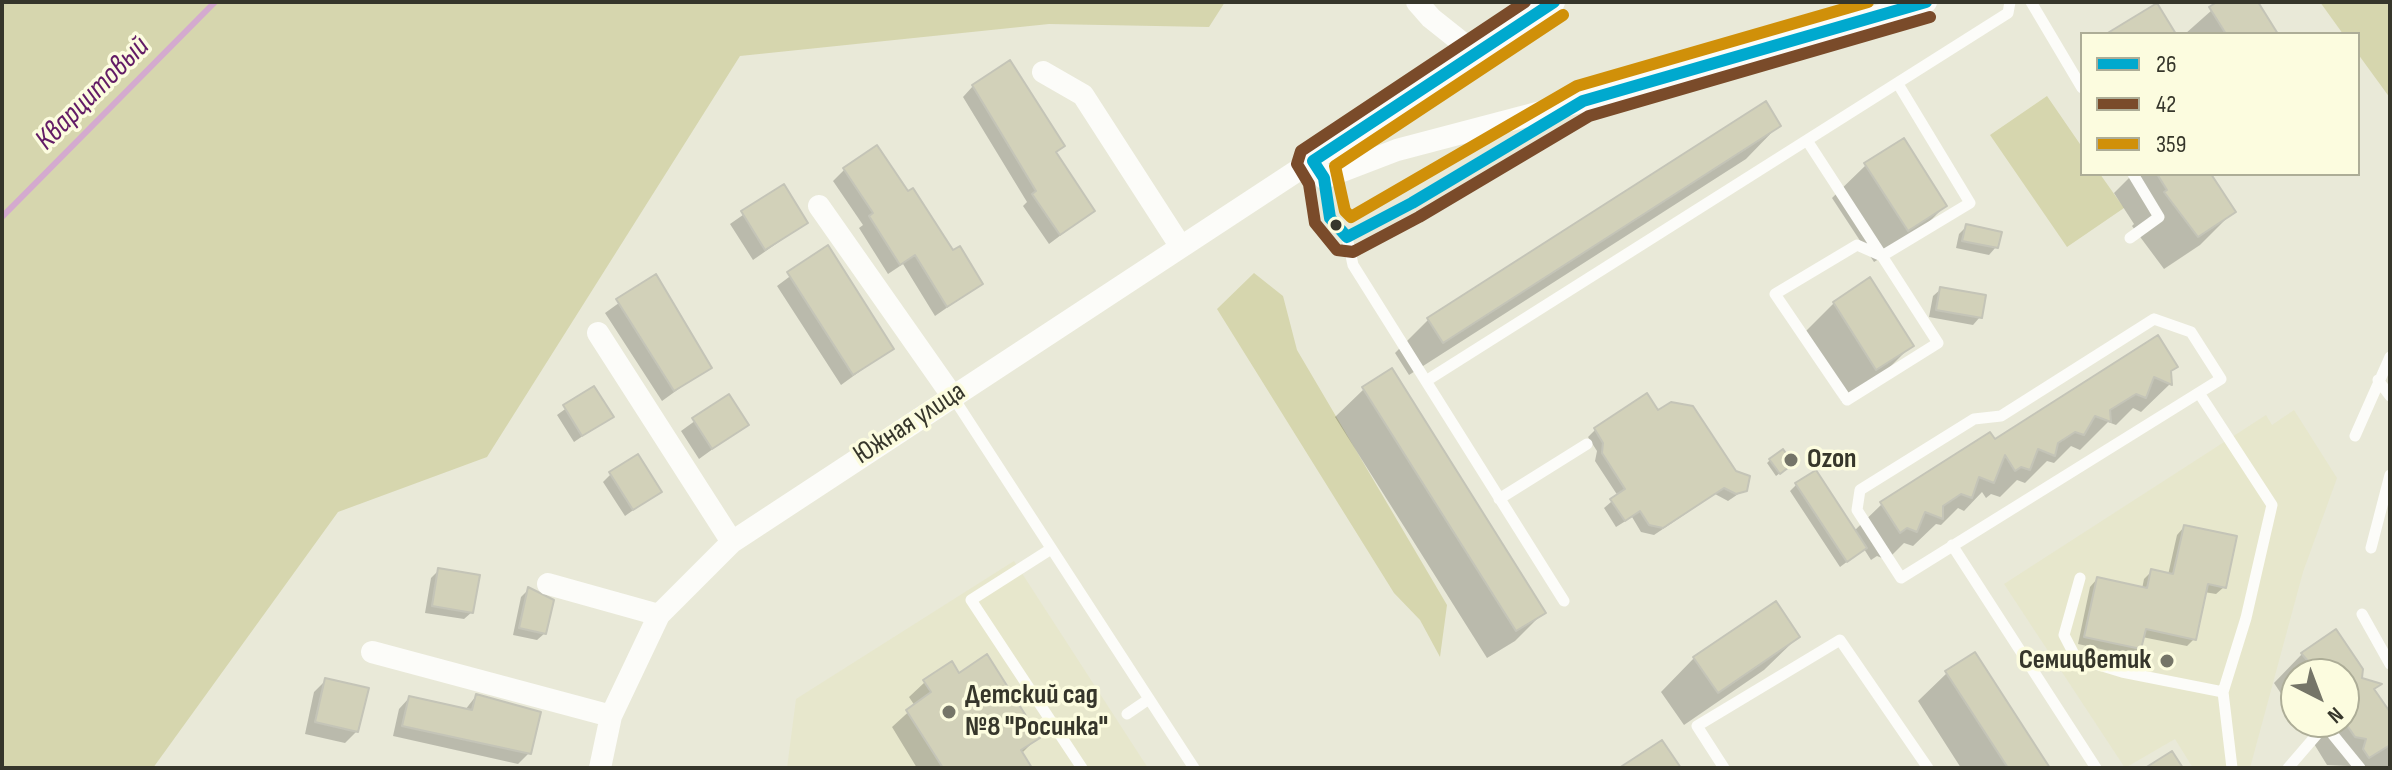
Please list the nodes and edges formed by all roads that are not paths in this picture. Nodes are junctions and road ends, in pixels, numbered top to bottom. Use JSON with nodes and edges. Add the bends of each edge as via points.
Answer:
{"nodes":[{"id":1,"x":1417,"y":2,"type":"edge"},
{"id":2,"x":1554,"y":2,"type":"edge"},
{"id":3,"x":1926,"y":2,"type":"edge"},
{"id":4,"x":2010,"y":2,"type":"edge"},
{"id":5,"x":2031,"y":2,"type":"edge"},
{"id":6,"x":1475,"y":53,"type":"junction"},
{"id":7,"x":1043,"y":72,"type":"dead end"},
{"id":8,"x":1898,"y":84,"type":"junction"},
{"id":9,"x":2080,"y":85,"type":"edge"},
{"id":10,"x":1583,"y":101,"type":"junction"},
{"id":11,"x":1808,"y":142,"type":"junction"},
{"id":12,"x":1319,"y":170,"type":"junction"},
{"id":13,"x":2134,"y":176,"type":"edge"},
{"id":14,"x":819,"y":206,"type":"dead end"},
{"id":15,"x":1347,"y":237,"type":"junction"},
{"id":16,"x":2130,"y":238,"type":"dead end"},
{"id":17,"x":1181,"y":247,"type":"junction"},
{"id":18,"x":1882,"y":256,"type":"junction"},
{"id":19,"x":598,"y":333,"type":"dead end"},
{"id":20,"x":2390,"y":357,"type":"edge"},
{"id":21,"x":2378,"y":380,"type":"junction"},
{"id":22,"x":1426,"y":381,"type":"junction"},
{"id":23,"x":2199,"y":393,"type":"junction"},
{"id":24,"x":2390,"y":396,"type":"edge"},
{"id":25,"x":953,"y":397,"type":"junction"},
{"id":26,"x":2355,"y":436,"type":"dead end"},
{"id":27,"x":1587,"y":444,"type":"dead end"},
{"id":28,"x":2390,"y":475,"type":"edge"},
{"id":29,"x":1499,"y":499,"type":"junction"},
{"id":30,"x":732,"y":542,"type":"junction"},
{"id":31,"x":1952,"y":545,"type":"junction"},
{"id":32,"x":2371,"y":548,"type":"dead end"},
{"id":33,"x":1051,"y":549,"type":"junction"},
{"id":34,"x":2080,"y":578,"type":"dead end"},
{"id":35,"x":548,"y":584,"type":"dead end"},
{"id":36,"x":1564,"y":601,"type":"dead end"},
{"id":37,"x":2362,"y":614,"type":"dead end"},
{"id":38,"x":659,"y":615,"type":"junction"},
{"id":39,"x":372,"y":652,"type":"dead end"},
{"id":40,"x":2390,"y":664,"type":"edge"},
{"id":41,"x":2223,"y":692,"type":"junction"},
{"id":42,"x":1149,"y":699,"type":"junction"},
{"id":43,"x":1127,"y":714,"type":"dead end"},
{"id":44,"x":611,"y":716,"type":"junction"},
{"id":45,"x":2313,"y":738,"type":"edge"},
{"id":46,"x":2335,"y":738,"type":"edge"},
{"id":47,"x":600,"y":768,"type":"edge"},
{"id":48,"x":1082,"y":768,"type":"edge"},
{"id":49,"x":1194,"y":768,"type":"edge"},
{"id":50,"x":1724,"y":768,"type":"edge"},
{"id":51,"x":1928,"y":768,"type":"edge"},
{"id":52,"x":2096,"y":768,"type":"edge"},
{"id":53,"x":2232,"y":768,"type":"edge"},
{"id":54,"x":2288,"y":768,"type":"edge"},
{"id":55,"x":2360,"y":768,"type":"edge"}],
"edges":[{"from":1,"to":6,"type":"street"},
{"from":2,"to":6,"type":"street"},
{"from":3,"to":10,"type":"street"},
{"from":4,"to":8,"type":"lane","via":[[2008,13]]},
{"from":5,"to":9,"type":"lane"},
{"from":6,"to":12,"type":"street","via":[[1335,147]]},
{"from":7,"to":17,"type":"street","via":[[1083,95]]},
{"from":8,"to":11,"type":"lane"},
{"from":8,"to":18,"type":"lane","via":[[1970,203]]},
{"from":10,"to":12,"type":"street"},
{"from":10,"to":15,"type":"lane"},
{"from":11,"to":18,"type":"lane"},
{"from":11,"to":22,"type":"lane"},
{"from":12,"to":15,"type":"lane","via":[[1330,218]]},
{"from":12,"to":17,"type":"street","name":"Южная улица"},
{"from":13,"to":16,"type":"lane","via":[[2159,217]]},
{"from":14,"to":25,"type":"street"},
{"from":15,"to":22,"type":"lane","via":[[1353,265]]},
{"from":17,"to":25,"type":"street","name":"Южная улица"},
{"from":18,"to":18,"type":"lane","via":[[1857,245],[1775,294],[1847,400],[1938,343]]},
{"from":19,"to":30,"type":"street"},
{"from":20,"to":21,"type":"lane"},
{"from":21,"to":24,"type":"lane"},
{"from":21,"to":26,"type":"lane"},
{"from":22,"to":29,"type":"lane"},
{"from":23,"to":31,"type":"lane"},
{"from":23,"to":31,"type":"lane","via":[[2221,379],[2191,332],[2154,319],[2001,416],[1974,419],[1860,490],[1857,510],[1901,578]]},
{"from":23,"to":41,"type":"lane","via":[[2272,505]]},
{"from":25,"to":30,"type":"street","name":"Южная улица"},
{"from":25,"to":33,"type":"lane"},
{"from":27,"to":29,"type":"lane"},
{"from":28,"to":32,"type":"lane"},
{"from":29,"to":36,"type":"lane"},
{"from":30,"to":38,"type":"street","name":"Южная улица"},
{"from":31,"to":52,"type":"lane"},
{"from":33,"to":42,"type":"lane"},
{"from":33,"to":48,"type":"lane","via":[[971,600]]},
{"from":34,"to":41,"type":"lane","via":[[2064,635],[2076,658]]},
{"from":35,"to":38,"type":"street"},
{"from":37,"to":40,"type":"lane"},
{"from":38,"to":44,"type":"street","name":"Южная улица"},
{"from":39,"to":44,"type":"street"},
{"from":41,"to":53,"type":"lane"},
{"from":42,"to":43,"type":"lane"},
{"from":42,"to":49,"type":"lane"},
{"from":44,"to":47,"type":"street","name":"Южная улица"},
{"from":45,"to":54,"type":"lane"},
{"from":46,"to":55,"type":"lane"},
{"from":50,"to":51,"type":"lane","via":[[1697,726],[1840,640]]}]}
